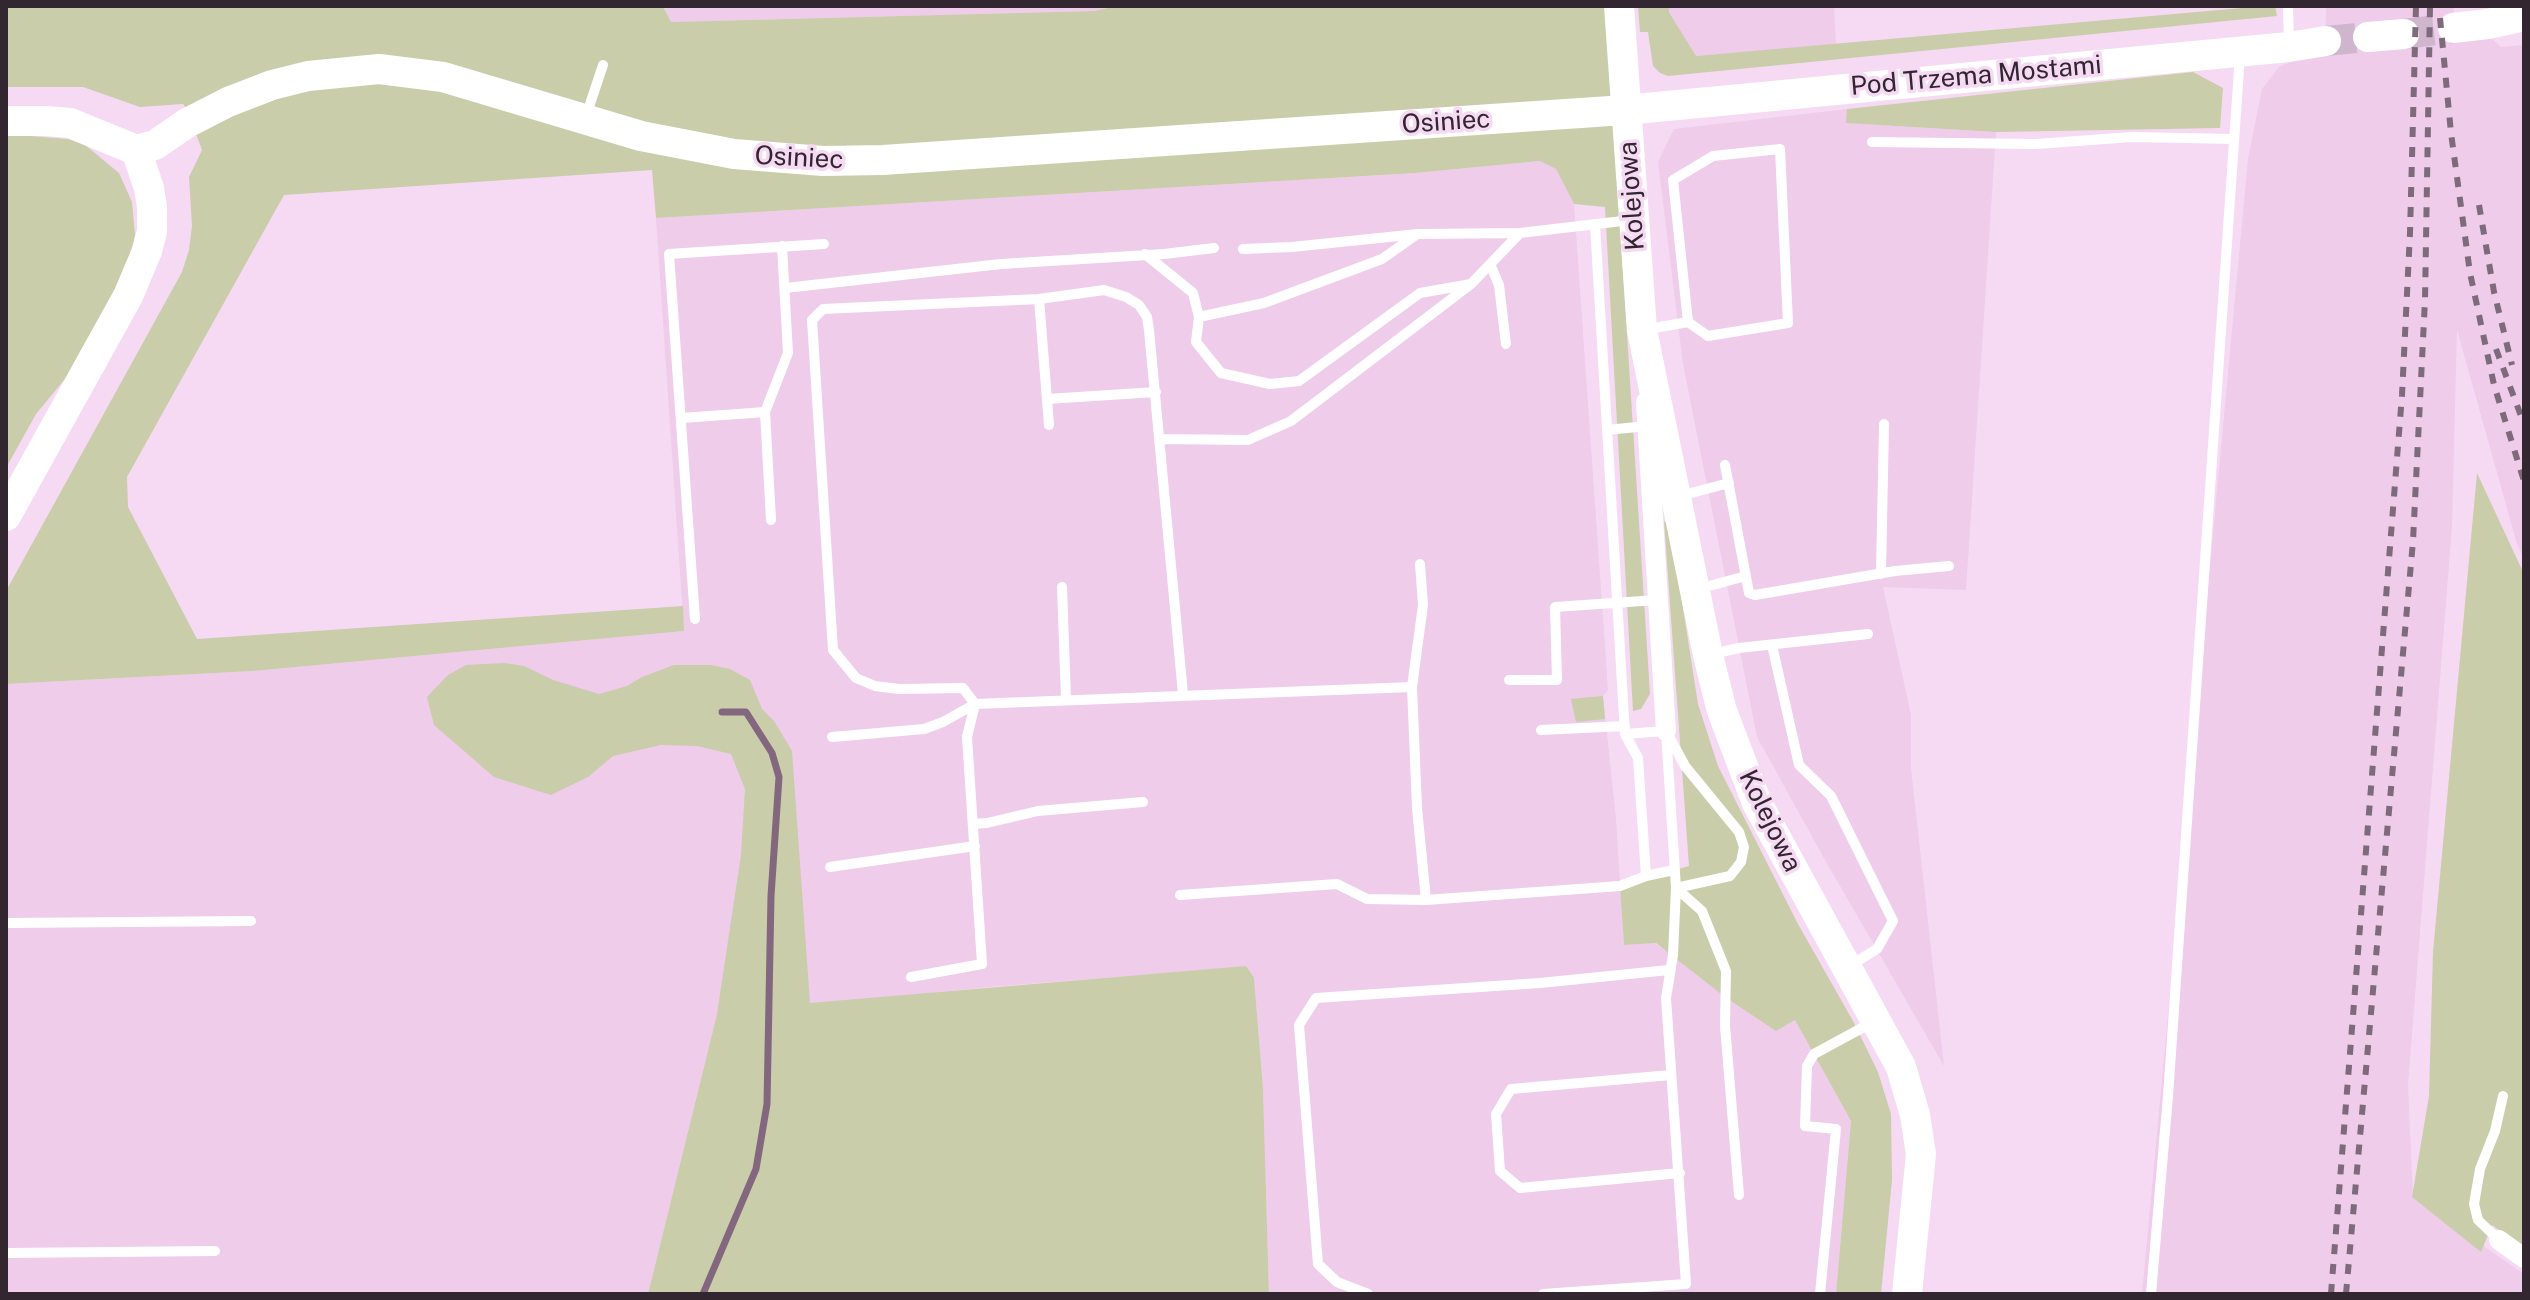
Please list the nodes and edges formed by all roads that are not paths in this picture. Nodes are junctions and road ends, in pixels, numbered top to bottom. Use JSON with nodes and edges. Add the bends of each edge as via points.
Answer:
{"nodes":[{"id":1,"x":1619,"y":6,"type":"edge"},
{"id":2,"x":2288,"y":6,"type":"edge"},
{"id":3,"x":2524,"y":16,"type":"edge"},
{"id":4,"x":2453,"y":28,"type":"tunnel mouth"},
{"id":5,"x":2404,"y":34,"type":"tunnel mouth"},
{"id":6,"x":2368,"y":37,"type":"tunnel mouth"},
{"id":7,"x":2326,"y":41,"type":"tunnel mouth"},
{"id":8,"x":2289,"y":47,"type":"junction"},
{"id":9,"x":2240,"y":50,"type":"junction"},
{"id":10,"x":603,"y":65,"type":"dead end"},
{"id":11,"x":1625,"y":110,"type":"junction"},
{"id":12,"x":585,"y":119,"type":"junction"},
{"id":13,"x":6,"y":121,"type":"edge"},
{"id":14,"x":2234,"y":139,"type":"junction"},
{"id":15,"x":1872,"y":142,"type":"dead end"},
{"id":16,"x":136,"y":150,"type":"junction"},
{"id":17,"x":1633,"y":220,"type":"junction"},
{"id":18,"x":1595,"y":224,"type":"junction"},
{"id":19,"x":1520,"y":233,"type":"junction"},
{"id":20,"x":1418,"y":234,"type":"junction"},
{"id":21,"x":824,"y":244,"type":"dead end"},
{"id":22,"x":782,"y":246,"type":"junction"},
{"id":23,"x":1214,"y":248,"type":"dead end"},
{"id":24,"x":1243,"y":249,"type":"dead end"},
{"id":25,"x":1145,"y":254,"type":"junction"},
{"id":26,"x":1490,"y":264,"type":"junction"},
{"id":27,"x":1471,"y":284,"type":"junction"},
{"id":28,"x":785,"y":288,"type":"junction"},
{"id":29,"x":1039,"y":299,"type":"junction"},
{"id":30,"x":1199,"y":317,"type":"junction"},
{"id":31,"x":1688,"y":322,"type":"junction"},
{"id":32,"x":1642,"y":330,"type":"junction"},
{"id":33,"x":1506,"y":344,"type":"dead end"},
{"id":34,"x":1156,"y":392,"type":"junction"},
{"id":35,"x":1047,"y":399,"type":"junction"},
{"id":36,"x":765,"y":412,"type":"junction"},
{"id":37,"x":682,"y":418,"type":"junction"},
{"id":38,"x":1884,"y":424,"type":"dead end"},
{"id":39,"x":1049,"y":425,"type":"dead end"},
{"id":40,"x":1647,"y":426,"type":"junction"},
{"id":41,"x":1607,"y":430,"type":"junction"},
{"id":42,"x":1160,"y":439,"type":"junction"},
{"id":43,"x":1725,"y":465,"type":"dead end"},
{"id":44,"x":1729,"y":483,"type":"junction"},
{"id":45,"x":1676,"y":497,"type":"junction"},
{"id":46,"x":6,"y":516,"type":"edge"},
{"id":47,"x":771,"y":520,"type":"dead end"},
{"id":48,"x":1420,"y":564,"type":"dead end"},
{"id":49,"x":1949,"y":566,"type":"dead end"},
{"id":50,"x":1881,"y":574,"type":"junction"},
{"id":51,"x":1746,"y":576,"type":"junction"},
{"id":52,"x":1062,"y":587,"type":"dead end"},
{"id":53,"x":1694,"y":590,"type":"junction"},
{"id":54,"x":1657,"y":600,"type":"junction"},
{"id":55,"x":1617,"y":604,"type":"junction"},
{"id":56,"x":695,"y":619,"type":"dead end"},
{"id":57,"x":1868,"y":634,"type":"dead end"},
{"id":58,"x":1772,"y":645,"type":"junction"},
{"id":59,"x":1708,"y":655,"type":"junction"},
{"id":60,"x":1509,"y":680,"type":"dead end"},
{"id":61,"x":1412,"y":687,"type":"junction"},
{"id":62,"x":1183,"y":694,"type":"junction"},
{"id":63,"x":1066,"y":699,"type":"junction"},
{"id":64,"x":975,"y":704,"type":"junction"},
{"id":65,"x":1541,"y":730,"type":"dead end"},
{"id":66,"x":1625,"y":730,"type":"junction"},
{"id":67,"x":1666,"y":731,"type":"junction"},
{"id":68,"x":832,"y":737,"type":"dead end"},
{"id":69,"x":1143,"y":802,"type":"dead end"},
{"id":70,"x":973,"y":824,"type":"junction"},
{"id":71,"x":975,"y":846,"type":"junction"},
{"id":72,"x":830,"y":867,"type":"dead end"},
{"id":73,"x":1674,"y":870,"type":"junction"},
{"id":74,"x":1646,"y":876,"type":"junction"},
{"id":75,"x":1676,"y":888,"type":"junction"},
{"id":76,"x":1180,"y":895,"type":"dead end"},
{"id":77,"x":1426,"y":900,"type":"junction"},
{"id":78,"x":251,"y":921,"type":"dead end"},
{"id":79,"x":6,"y":923,"type":"edge"},
{"id":80,"x":1846,"y":969,"type":"junction"},
{"id":81,"x":1669,"y":970,"type":"junction"},
{"id":82,"x":911,"y":977,"type":"dead end"},
{"id":83,"x":1874,"y":1021,"type":"junction"},
{"id":84,"x":1671,"y":1075,"type":"junction"},
{"id":85,"x":2503,"y":1096,"type":"dead end"},
{"id":86,"x":1680,"y":1173,"type":"junction"},
{"id":87,"x":1739,"y":1195,"type":"dead end"},
{"id":88,"x":2499,"y":1240,"type":"joint"},
{"id":89,"x":215,"y":1251,"type":"dead end"},
{"id":90,"x":6,"y":1253,"type":"edge"},
{"id":91,"x":2524,"y":1258,"type":"edge"},
{"id":92,"x":1368,"y":1294,"type":"edge"},
{"id":93,"x":1543,"y":1294,"type":"edge"},
{"id":94,"x":1820,"y":1294,"type":"edge"},
{"id":95,"x":1907,"y":1294,"type":"edge"},
{"id":96,"x":2151,"y":1294,"type":"edge"}],
"edges":[{"from":1,"to":11,"type":"street","name":"Kolejowa"},
{"from":2,"to":8,"type":"lane"},
{"from":3,"to":4,"type":"street"},
{"from":5,"to":6,"type":"street"},
{"from":7,"to":8,"type":"street","name":"Pod Trzema Mostami"},
{"from":8,"to":9,"type":"street","name":"Pod Trzema Mostami"},
{"from":9,"to":11,"type":"street","name":"Pod Trzema Mostami"},
{"from":9,"to":14,"type":"lane"},
{"from":10,"to":12,"type":"lane"},
{"from":11,"to":12,"type":"street","name":"Osiniec","via":[[823,161],[734,154]]},
{"from":11,"to":17,"type":"street","name":"Kolejowa"},
{"from":12,"to":16,"type":"street","name":"Osiniec","via":[[443,77],[347,71],[272,85]]},
{"from":13,"to":16,"type":"street","via":[[70,123]]},
{"from":14,"to":15,"type":"lane"},
{"from":14,"to":96,"type":"lane"},
{"from":16,"to":46,"type":"street","via":[[152,207],[147,251],[128,296]]},
{"from":17,"to":18,"type":"lane"},
{"from":17,"to":32,"type":"street","name":"Kolejowa"},
{"from":18,"to":19,"type":"lane"},
{"from":18,"to":41,"type":"lane"},
{"from":19,"to":20,"type":"lane"},
{"from":19,"to":26,"type":"lane"},
{"from":20,"to":24,"type":"lane"},
{"from":20,"to":30,"type":"lane","via":[[1382,259],[1264,303]]},
{"from":21,"to":22,"type":"lane"},
{"from":22,"to":28,"type":"lane"},
{"from":22,"to":37,"type":"lane","via":[[669,254]]},
{"from":23,"to":25,"type":"lane"},
{"from":25,"to":28,"type":"lane"},
{"from":25,"to":30,"type":"lane","via":[[1193,293]]},
{"from":26,"to":27,"type":"lane"},
{"from":26,"to":33,"type":"lane","via":[[1499,285]]},
{"from":27,"to":30,"type":"lane","via":[[1420,293],[1299,381],[1270,384],[1221,373],[1196,342]]},
{"from":27,"to":42,"type":"lane","via":[[1291,421],[1248,440]]},
{"from":28,"to":36,"type":"lane","via":[[788,353]]},
{"from":29,"to":34,"type":"lane","via":[[1104,290],[1139,305],[1147,317]]},
{"from":29,"to":35,"type":"lane"},
{"from":29,"to":64,"type":"lane","via":[[823,309],[812,320],[833,650],[856,678],[875,686],[963,688]]},
{"from":31,"to":31,"type":"lane","via":[[1673,180],[1713,156],[1780,149],[1788,323],[1708,336]]},
{"from":31,"to":32,"type":"lane"},
{"from":32,"to":40,"type":"street","name":"Kolejowa"},
{"from":32,"to":45,"type":"street","name":"Kolejowa"},
{"from":34,"to":35,"type":"lane"},
{"from":34,"to":42,"type":"lane"},
{"from":35,"to":39,"type":"lane"},
{"from":36,"to":37,"type":"lane"},
{"from":36,"to":47,"type":"lane"},
{"from":37,"to":56,"type":"lane"},
{"from":38,"to":50,"type":"lane"},
{"from":40,"to":41,"type":"lane"},
{"from":40,"to":54,"type":"street","name":"Kolejowa"},
{"from":41,"to":55,"type":"lane"},
{"from":42,"to":62,"type":"lane"},
{"from":43,"to":44,"type":"lane"},
{"from":44,"to":45,"type":"lane"},
{"from":44,"to":51,"type":"lane"},
{"from":45,"to":53,"type":"street","name":"Kolejowa"},
{"from":48,"to":61,"type":"lane","via":[[1423,605]]},
{"from":49,"to":50,"type":"lane"},
{"from":50,"to":51,"type":"lane","via":[[1755,595],[1749,593]]},
{"from":51,"to":53,"type":"lane"},
{"from":52,"to":63,"type":"lane"},
{"from":53,"to":59,"type":"street","name":"Kolejowa"},
{"from":54,"to":55,"type":"lane"},
{"from":54,"to":67,"type":"street","name":"Kolejowa"},
{"from":55,"to":60,"type":"lane","via":[[1555,607],[1557,680]]},
{"from":55,"to":66,"type":"lane"},
{"from":57,"to":58,"type":"lane"},
{"from":58,"to":59,"type":"lane"},
{"from":58,"to":80,"type":"lane","via":[[1799,765],[1831,796],[1893,921],[1877,949]]},
{"from":59,"to":80,"type":"street","name":"Kolejowa","via":[[1722,711],[1757,803]]},
{"from":61,"to":62,"type":"lane"},
{"from":61,"to":77,"type":"lane"},
{"from":62,"to":63,"type":"lane"},
{"from":63,"to":64,"type":"lane"},
{"from":64,"to":68,"type":"lane","via":[[924,729]]},
{"from":64,"to":70,"type":"lane","via":[[967,737]]},
{"from":65,"to":66,"type":"lane"},
{"from":66,"to":67,"type":"lane"},
{"from":66,"to":74,"type":"lane","via":[[1638,758]]},
{"from":67,"to":73,"type":"lane","name":"Kolejowa"},
{"from":67,"to":75,"type":"lane","name":"Kolejowa","via":[[1685,766],[1739,832],[1744,847],[1730,876]]},
{"from":69,"to":70,"type":"lane","via":[[1038,811]]},
{"from":70,"to":71,"type":"lane"},
{"from":71,"to":72,"type":"lane"},
{"from":71,"to":82,"type":"lane","via":[[982,964]]},
{"from":73,"to":74,"type":"lane"},
{"from":73,"to":75,"type":"lane","name":"Kolejowa"},
{"from":74,"to":77,"type":"lane","via":[[1620,886]]},
{"from":75,"to":81,"type":"lane"},
{"from":75,"to":87,"type":"lane","via":[[1702,911],[1726,971],[1725,1026]]},
{"from":76,"to":77,"type":"lane","via":[[1337,884],[1367,899]]},
{"from":78,"to":79,"type":"lane"},
{"from":80,"to":83,"type":"street","name":"Kolejowa"},
{"from":81,"to":84,"type":"lane"},
{"from":81,"to":92,"type":"lane","via":[[1316,998],[1299,1025],[1318,1264],[1337,1282]]},
{"from":83,"to":94,"type":"lane","via":[[1814,1054],[1807,1066],[1805,1126],[1836,1129]]},
{"from":83,"to":95,"type":"street","name":"Kolejowa","via":[[1901,1067],[1921,1154]]},
{"from":84,"to":86,"type":"lane"},
{"from":84,"to":86,"type":"lane","via":[[1511,1089],[1496,1114],[1500,1171],[1520,1188]]},
{"from":85,"to":88,"type":"lane","via":[[2474,1204],[2478,1220]]},
{"from":86,"to":93,"type":"lane","via":[[1686,1284]]},
{"from":88,"to":91,"type":"street"},
{"from":89,"to":90,"type":"lane"}]}
